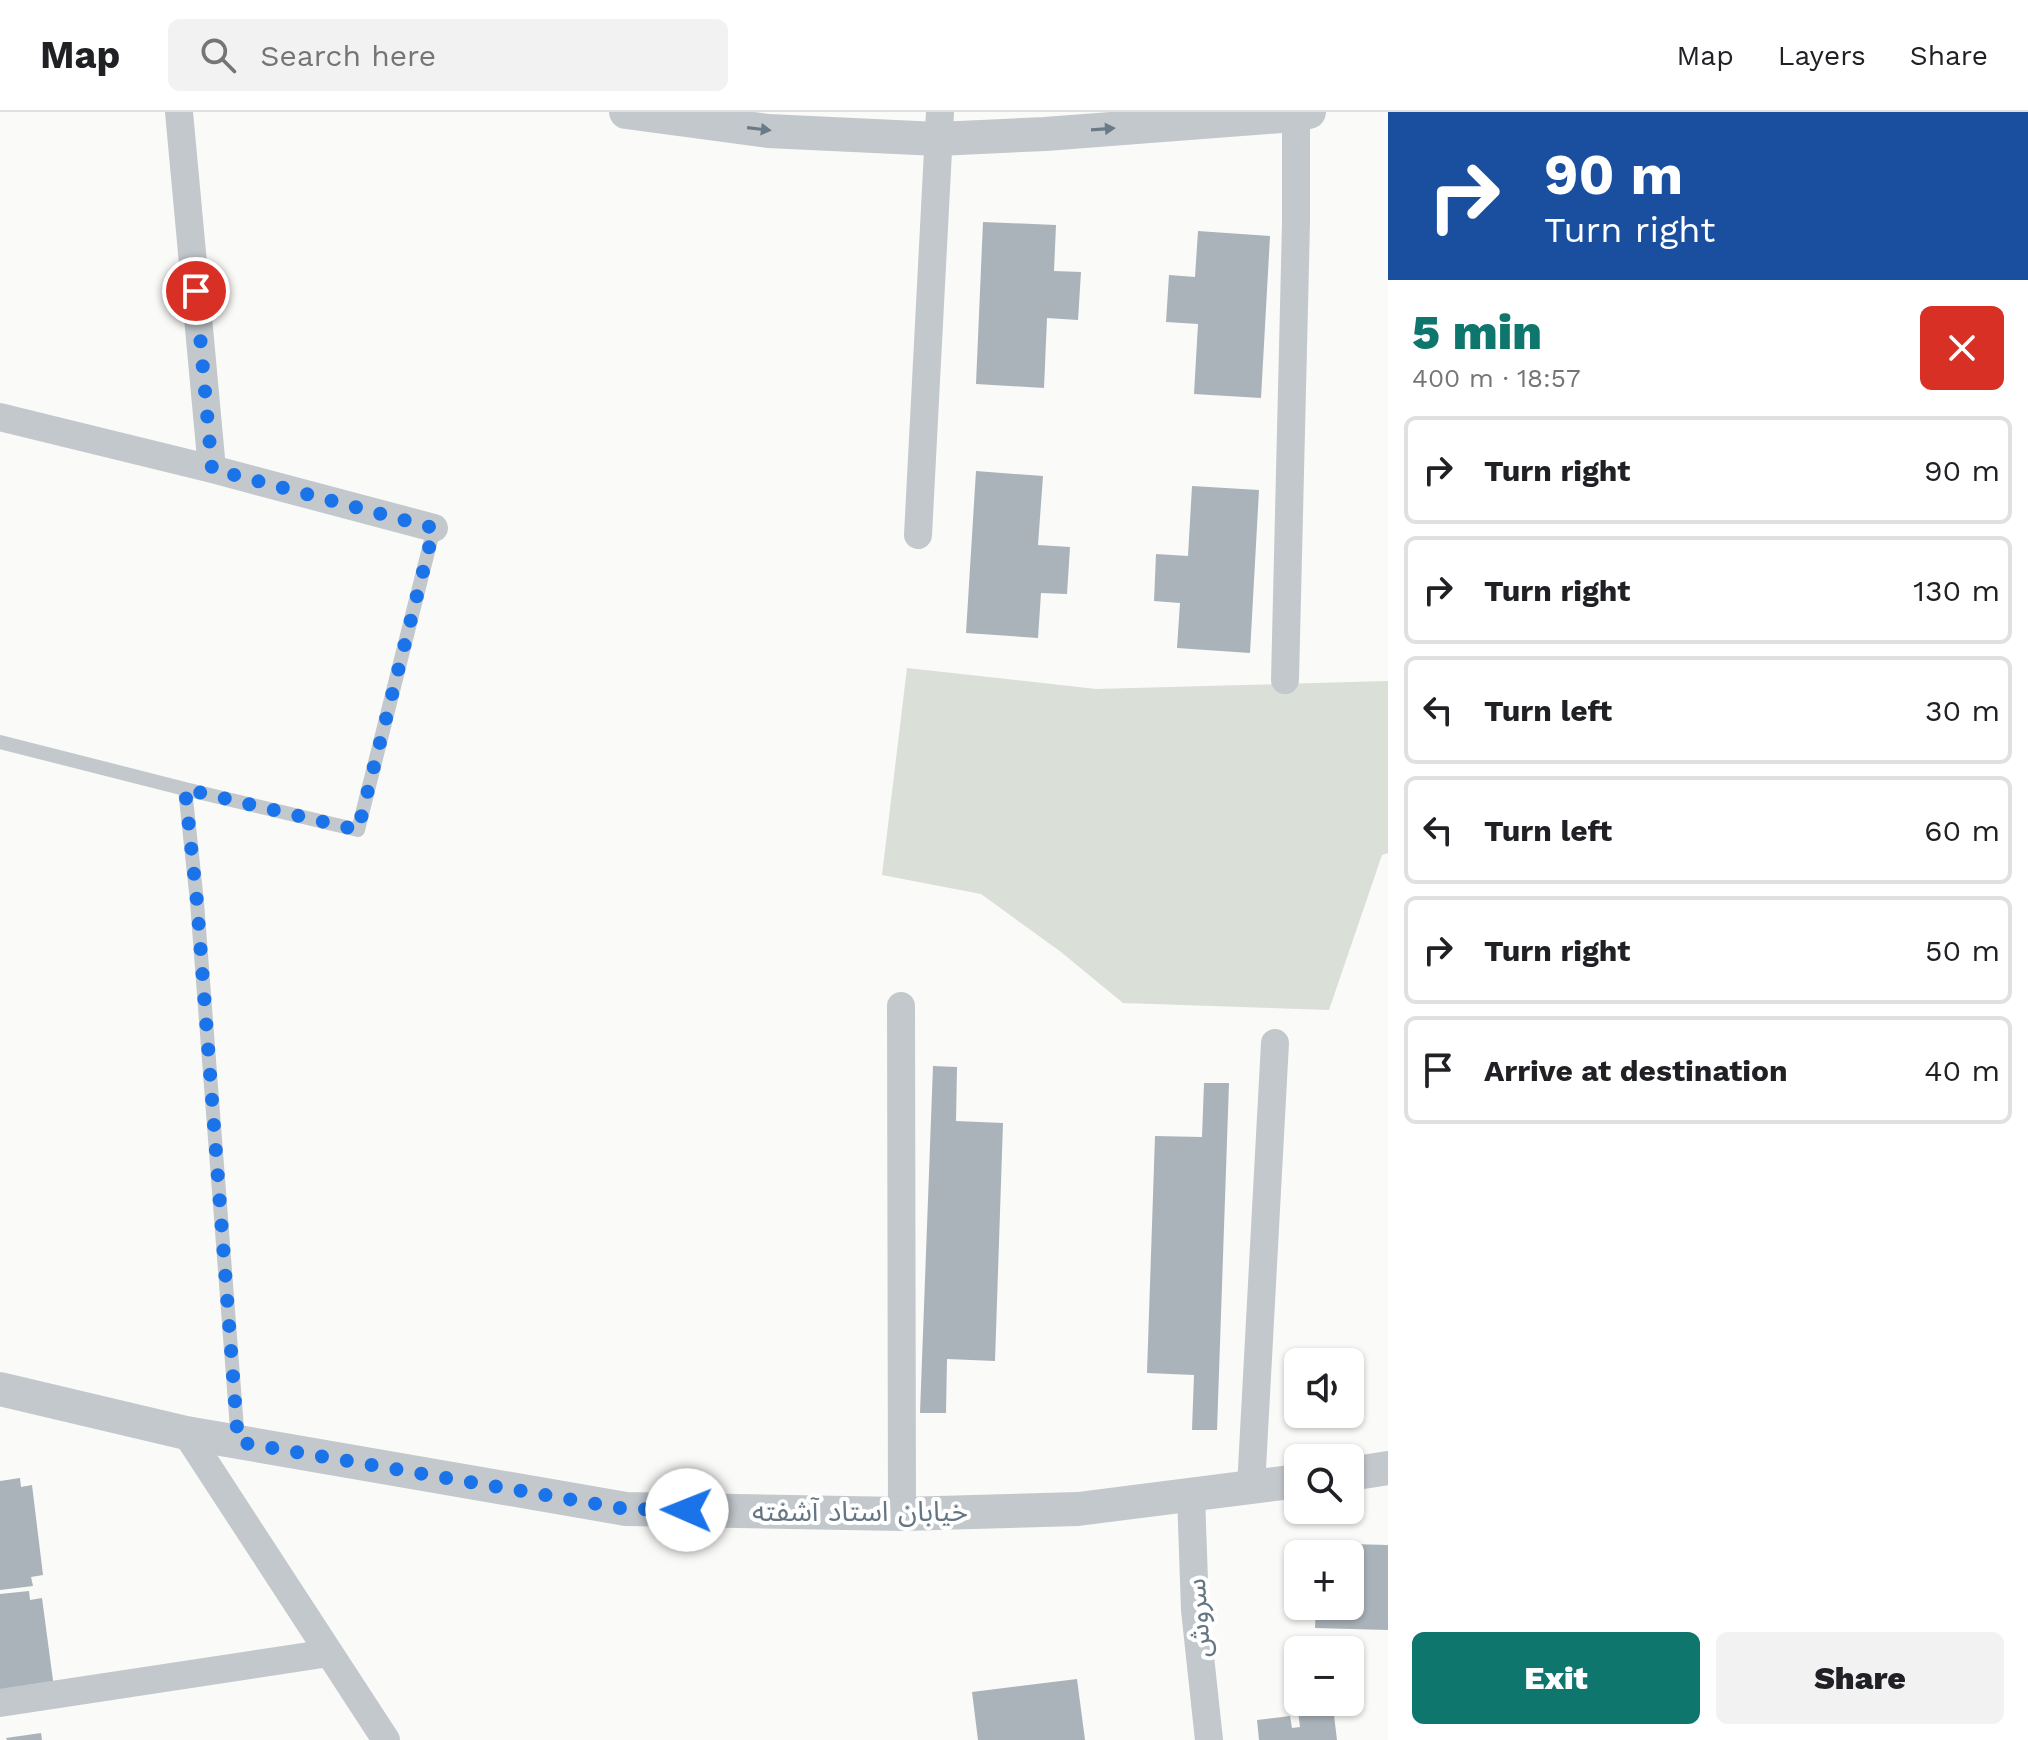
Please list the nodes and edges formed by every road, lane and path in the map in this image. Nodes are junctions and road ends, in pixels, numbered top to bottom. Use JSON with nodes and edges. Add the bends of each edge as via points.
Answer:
{"nodes":[{"id":1,"x":179,"y":112,"type":"edge"},
{"id":2,"x":626,"y":112,"type":"edge"},
{"id":3,"x":1300,"y":113,"type":"edge"},
{"id":4,"x":1044,"y":123,"type":"edge"},
{"id":5,"x":939,"y":125,"type":"edge"},
{"id":6,"x":0,"y":417,"type":"edge"},
{"id":7,"x":212,"y":469,"type":"junction"},
{"id":8,"x":434,"y":528,"type":"joint"},
{"id":9,"x":918,"y":535,"type":"dead end"},
{"id":10,"x":1285,"y":680,"type":"dead end"},
{"id":11,"x":0,"y":742,"type":"edge"},
{"id":12,"x":185,"y":789,"type":"junction"},
{"id":13,"x":901,"y":1006,"type":"dead end"},
{"id":14,"x":1275,"y":1043,"type":"dead end"},
{"id":15,"x":0,"y":1389,"type":"edge"},
{"id":16,"x":186,"y":1433,"type":"junction"},
{"id":17,"x":238,"y":1442,"type":"junction"},
{"id":18,"x":1388,"y":1468,"type":"edge"},
{"id":19,"x":1364,"y":1472,"type":"edge"},
{"id":20,"x":1284,"y":1483,"type":"edge"},
{"id":21,"x":1251,"y":1487,"type":"junction"},
{"id":22,"x":1191,"y":1495,"type":"junction"},
{"id":23,"x":902,"y":1514,"type":"junction"},
{"id":24,"x":329,"y":1653,"type":"junction"},
{"id":25,"x":0,"y":1703,"type":"edge"},
{"id":26,"x":386,"y":1740,"type":"edge"},
{"id":27,"x":1209,"y":1740,"type":"edge"}],
"edges":[{"from":1,"to":7,"type":"street"},
{"from":2,"to":5,"type":"street","one_way":true,"via":[[768,131]]},
{"from":4,"to":3,"type":"street","one_way":true},
{"from":3,"to":10,"type":"street"},
{"from":4,"to":5,"type":"street"},
{"from":5,"to":9,"type":"street"},
{"from":6,"to":7,"type":"street"},
{"from":7,"to":8,"type":"street"},
{"from":8,"to":12,"type":"lane","via":[[358,830]]},
{"from":11,"to":12,"type":"lane"},
{"from":12,"to":17,"type":"lane"},
{"from":13,"to":23,"type":"street"},
{"from":14,"to":21,"type":"street"},
{"from":15,"to":16,"type":"street","name":"خیابان استاد آشفته"},
{"from":16,"to":17,"type":"street","name":"خیابان استاد آشفته"},
{"from":16,"to":24,"type":"street"},
{"from":17,"to":23,"type":"street","name":"خیابان استاد آشفته","via":[[626,1509]]},
{"from":18,"to":19,"type":"street"},
{"from":20,"to":21,"type":"street","name":"خیابان استاد آشفته"},
{"from":21,"to":22,"type":"street","name":"خیابان استاد آشفته"},
{"from":22,"to":23,"type":"street","name":"خیابان استاد آشفته","via":[[1078,1509]]},
{"from":22,"to":27,"type":"street","name":"سروش","via":[[1195,1610]]},
{"from":24,"to":25,"type":"street"},
{"from":24,"to":26,"type":"street"}]}
